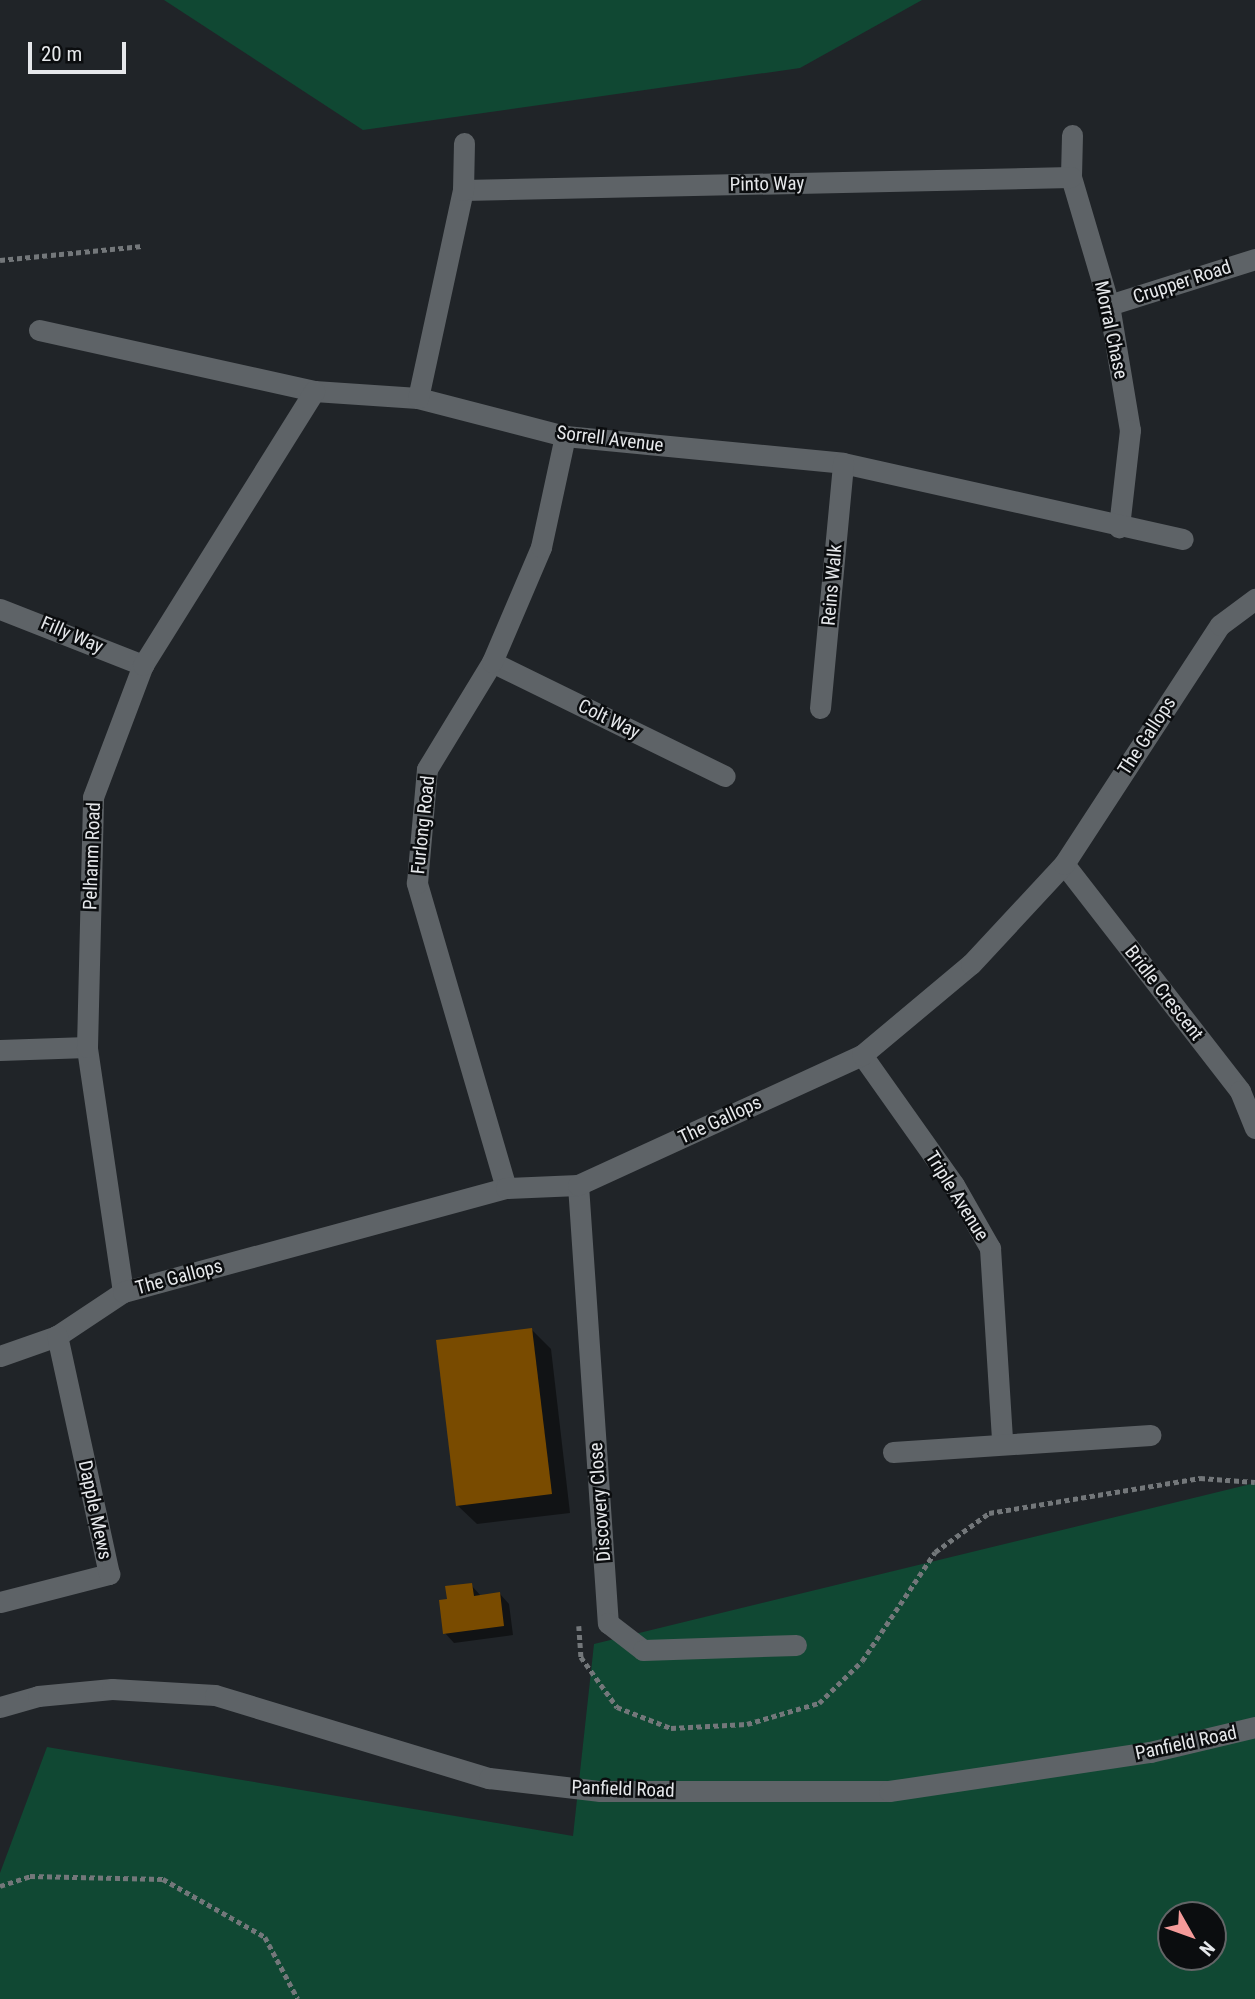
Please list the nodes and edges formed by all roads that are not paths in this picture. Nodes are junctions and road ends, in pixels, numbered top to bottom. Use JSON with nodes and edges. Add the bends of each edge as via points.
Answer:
{"nodes":[{"id":1,"x":1072,"y":135,"type":"dead end"},
{"id":2,"x":464,"y":143,"type":"dead end"},
{"id":3,"x":1071,"y":177,"type":"junction"},
{"id":4,"x":463,"y":190,"type":"junction"},
{"id":5,"x":1255,"y":259,"type":"edge"},
{"id":6,"x":1109,"y":305,"type":"junction"},
{"id":7,"x":39,"y":330,"type":"dead end"},
{"id":8,"x":314,"y":391,"type":"junction"},
{"id":9,"x":418,"y":398,"type":"junction"},
{"id":10,"x":565,"y":436,"type":"junction"},
{"id":11,"x":843,"y":463,"type":"junction"},
{"id":12,"x":1119,"y":527,"type":"junction"},
{"id":13,"x":1182,"y":539,"type":"dead end"},
{"id":14,"x":1255,"y":599,"type":"edge"},
{"id":15,"x":0,"y":609,"type":"edge"},
{"id":16,"x":492,"y":662,"type":"junction"},
{"id":17,"x":143,"y":665,"type":"junction"},
{"id":18,"x":820,"y":708,"type":"dead end"},
{"id":19,"x":725,"y":776,"type":"dead end"},
{"id":20,"x":1063,"y":864,"type":"junction"},
{"id":21,"x":87,"y":1047,"type":"junction"},
{"id":22,"x":0,"y":1051,"type":"edge"},
{"id":23,"x":862,"y":1055,"type":"junction"},
{"id":24,"x":1247,"y":1085,"type":"edge"},
{"id":25,"x":1255,"y":1128,"type":"edge"},
{"id":26,"x":578,"y":1185,"type":"junction"},
{"id":27,"x":506,"y":1188,"type":"junction"},
{"id":28,"x":122,"y":1292,"type":"junction"},
{"id":29,"x":57,"y":1336,"type":"junction"},
{"id":30,"x":0,"y":1356,"type":"edge"},
{"id":31,"x":1150,"y":1436,"type":"dead end"},
{"id":32,"x":1002,"y":1440,"type":"junction"},
{"id":33,"x":892,"y":1452,"type":"dead end"},
{"id":34,"x":0,"y":1602,"type":"edge"},
{"id":35,"x":796,"y":1645,"type":"dead end"},
{"id":36,"x":0,"y":1707,"type":"edge"},
{"id":37,"x":1255,"y":1727,"type":"edge"}],
"edges":[{"from":1,"to":3,"type":"street","name":"Morral Chase"},
{"from":2,"to":4,"type":"street"},
{"from":3,"to":4,"type":"street","name":"Pinto Way"},
{"from":3,"to":6,"type":"street","name":"Morral Chase"},
{"from":4,"to":9,"type":"street"},
{"from":5,"to":6,"type":"street","name":"Crupper Road"},
{"from":6,"to":12,"type":"street","name":"Morral Chase","via":[[1130,430]]},
{"from":7,"to":8,"type":"street","name":"Sorrell Avenue"},
{"from":8,"to":9,"type":"street","name":"Sorrell Avenue"},
{"from":8,"to":17,"type":"street","name":"Pelhanm Road"},
{"from":9,"to":10,"type":"street","name":"Sorrell Avenue"},
{"from":10,"to":11,"type":"street","name":"Sorrell Avenue"},
{"from":10,"to":16,"type":"street","name":"Furlong Road","via":[[541,547]]},
{"from":11,"to":12,"type":"street","name":"Sorrell Avenue"},
{"from":11,"to":18,"type":"street","name":"Reins Walk"},
{"from":12,"to":13,"type":"street","name":"Sorrell Avenue"},
{"from":14,"to":20,"type":"street","name":"The Gallops","via":[[1220,625]]},
{"from":15,"to":17,"type":"street","name":"Filly Way"},
{"from":16,"to":19,"type":"street","name":"Colt Way"},
{"from":16,"to":27,"type":"street","name":"Furlong Road","via":[[427,769],[417,883]]},
{"from":17,"to":21,"type":"street","name":"Pelhanm Road","via":[[93,797]]},
{"from":20,"to":23,"type":"street","name":"The Gallops","via":[[971,964]]},
{"from":20,"to":24,"type":"street","name":"Bridle Crescent"},
{"from":21,"to":22,"type":"street"},
{"from":21,"to":28,"type":"street","name":"Pelhanm Road"},
{"from":23,"to":26,"type":"street","name":"The Gallops"},
{"from":23,"to":32,"type":"street","name":"Triple Avenue","via":[[954,1185],[990,1248]]},
{"from":24,"to":25,"type":"street","name":"Bridle Crescent"},
{"from":26,"to":27,"type":"street","name":"The Gallops"},
{"from":26,"to":35,"type":"street","name":"Discovery Close","via":[[608,1622],[643,1650]]},
{"from":27,"to":28,"type":"street","name":"The Gallops"},
{"from":28,"to":29,"type":"street","name":"The Gallops"},
{"from":29,"to":30,"type":"street","name":"The Gallops"},
{"from":29,"to":34,"type":"street","name":"Dapple Mews","via":[[109,1574]]},
{"from":31,"to":32,"type":"street"},
{"from":32,"to":33,"type":"street"},
{"from":36,"to":37,"type":"street","name":"Panfield Road","via":[[38,1696],[112,1689],[215,1695],[489,1778],[600,1791],[889,1791],[1150,1752]]}]}
